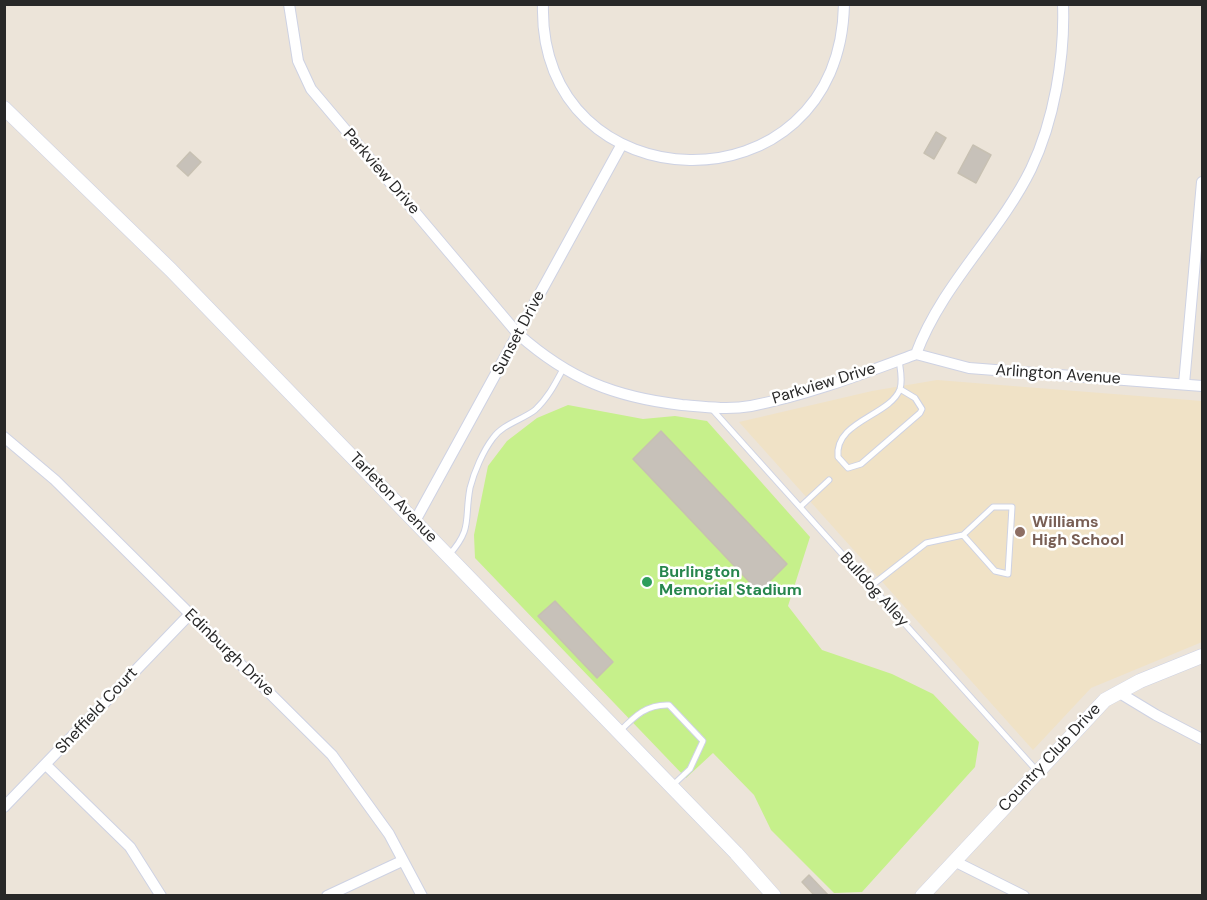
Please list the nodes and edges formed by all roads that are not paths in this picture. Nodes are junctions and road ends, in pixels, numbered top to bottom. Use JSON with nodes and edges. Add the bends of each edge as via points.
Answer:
{"nodes":[{"id":1,"x":289,"y":4,"type":"edge"},
{"id":2,"x":543,"y":4,"type":"edge"},
{"id":3,"x":844,"y":4,"type":"edge"},
{"id":4,"x":1064,"y":4,"type":"edge"},
{"id":5,"x":4,"y":108,"type":"edge"},
{"id":6,"x":622,"y":144,"type":"junction"},
{"id":7,"x":1203,"y":182,"type":"edge"},
{"id":8,"x":518,"y":334,"type":"junction"},
{"id":9,"x":916,"y":354,"type":"junction"},
{"id":10,"x":899,"y":360,"type":"junction"},
{"id":11,"x":563,"y":369,"type":"junction"},
{"id":12,"x":1184,"y":384,"type":"junction"},
{"id":13,"x":1203,"y":386,"type":"edge"},
{"id":14,"x":900,"y":389,"type":"junction"},
{"id":15,"x":711,"y":408,"type":"junction"},
{"id":16,"x":4,"y":437,"type":"edge"},
{"id":17,"x":845,"y":465,"type":"junction"},
{"id":18,"x":838,"y":471,"type":"dead end"},
{"id":19,"x":829,"y":480,"type":"dead end"},
{"id":20,"x":800,"y":507,"type":"junction"},
{"id":21,"x":415,"y":521,"type":"junction"},
{"id":22,"x":963,"y":535,"type":"junction"},
{"id":23,"x":449,"y":555,"type":"junction"},
{"id":24,"x":871,"y":586,"type":"junction"},
{"id":25,"x":189,"y":615,"type":"junction"},
{"id":26,"x":1203,"y":656,"type":"edge"},
{"id":27,"x":1118,"y":692,"type":"junction"},
{"id":28,"x":619,"y":732,"type":"junction"},
{"id":29,"x":1203,"y":739,"type":"edge"},
{"id":30,"x":46,"y":765,"type":"junction"},
{"id":31,"x":1037,"y":771,"type":"junction"},
{"id":32,"x":671,"y":786,"type":"junction"},
{"id":33,"x":4,"y":807,"type":"edge"},
{"id":34,"x":402,"y":861,"type":"junction"},
{"id":35,"x":954,"y":861,"type":"junction"},
{"id":36,"x":161,"y":896,"type":"edge"},
{"id":37,"x":327,"y":896,"type":"edge"},
{"id":38,"x":422,"y":896,"type":"edge"},
{"id":39,"x":774,"y":896,"type":"edge"},
{"id":40,"x":922,"y":896,"type":"edge"},
{"id":41,"x":1023,"y":896,"type":"edge"}],
"edges":[{"from":1,"to":8,"type":"street","name":"Parkview Drive","via":[[298,61],[311,89]]},
{"from":2,"to":6,"type":"street","via":[[547,45],[566,92],[600,130]]},
{"from":3,"to":6,"type":"street","via":[[839,50],[819,94],[786,129],[761,145],[734,156],[677,161]]},
{"from":4,"to":9,"type":"street","via":[[1061,66],[1032,168],[944,298]]},
{"from":5,"to":21,"type":"street","name":"Tarleton Avenue","via":[[171,270]]},
{"from":6,"to":8,"type":"street","name":"Sunset Drive"},
{"from":7,"to":12,"type":"street"},
{"from":8,"to":11,"type":"street","name":"Parkview Drive"},
{"from":8,"to":21,"type":"street","name":"Sunset Drive"},
{"from":9,"to":10,"type":"street","name":"Parkview Drive"},
{"from":9,"to":12,"type":"street","name":"Arlington Avenue","via":[[969,368]]},
{"from":10,"to":14,"type":"lane"},
{"from":10,"to":15,"type":"street","name":"Parkview Drive","via":[[797,396],[748,406]]},
{"from":11,"to":15,"type":"street","name":"Parkview Drive","via":[[625,396]]},
{"from":11,"to":23,"type":"lane","via":[[550,393],[533,411],[494,436],[470,488],[468,521],[462,540]]},
{"from":12,"to":13,"type":"street","name":"Arlington Avenue"},
{"from":14,"to":17,"type":"lane","via":[[840,442],[838,457]]},
{"from":14,"to":17,"type":"lane","via":[[921,404],[920,413],[861,464],[855,468]]},
{"from":15,"to":20,"type":"lane","name":"Bulldog Alley"},
{"from":16,"to":25,"type":"street","name":"Edinburgh Drive","via":[[55,480]]},
{"from":17,"to":18,"type":"lane"},
{"from":19,"to":20,"type":"lane"},
{"from":20,"to":24,"type":"lane","name":"Bulldog Alley"},
{"from":21,"to":23,"type":"street","name":"Tarleton Avenue"},
{"from":22,"to":22,"type":"lane","via":[[995,571],[1008,574],[1012,507],[993,507]]},
{"from":22,"to":24,"type":"lane","via":[[926,543]]},
{"from":23,"to":28,"type":"street","name":"Tarleton Avenue"},
{"from":24,"to":31,"type":"lane","name":"Bulldog Alley"},
{"from":25,"to":30,"type":"street","name":"Sheffield Court"},
{"from":25,"to":34,"type":"street","name":"Edinburgh Drive","via":[[332,755],[389,834]]},
{"from":26,"to":27,"type":"street","name":"Country Club Drive"},
{"from":27,"to":29,"type":"street"},
{"from":27,"to":31,"type":"street","name":"Country Club Drive","via":[[1096,708]]},
{"from":28,"to":32,"type":"street","name":"Tarleton Avenue"},
{"from":28,"to":32,"type":"lane","via":[[639,711],[669,705],[704,741],[690,769]]},
{"from":30,"to":33,"type":"street","name":"Sheffield Court"},
{"from":30,"to":36,"type":"street","via":[[130,847]]},
{"from":31,"to":35,"type":"street","name":"Country Club Drive"},
{"from":32,"to":39,"type":"street","name":"Tarleton Avenue"},
{"from":34,"to":37,"type":"street"},
{"from":34,"to":38,"type":"street","name":"Edinburgh Drive"},
{"from":35,"to":40,"type":"street","name":"Country Club Drive"},
{"from":35,"to":41,"type":"street"}]}
